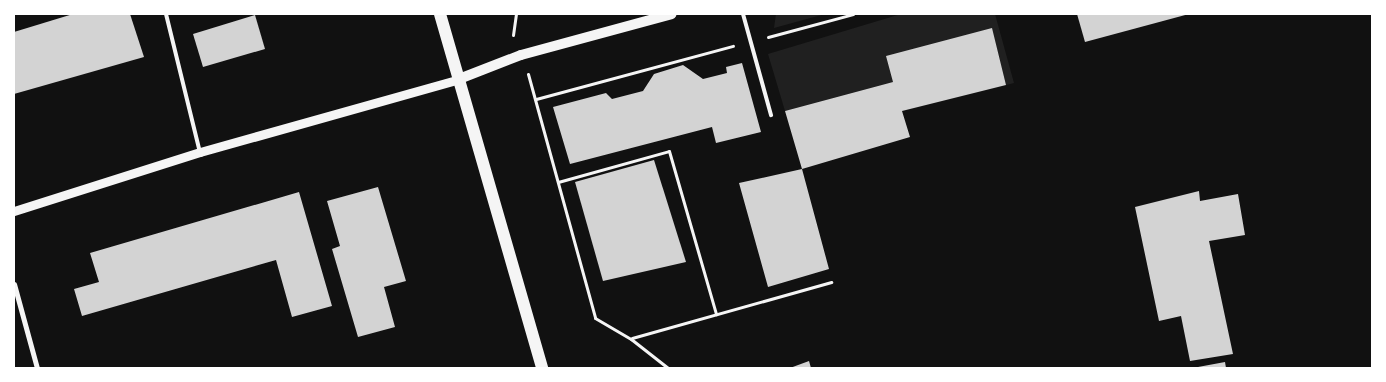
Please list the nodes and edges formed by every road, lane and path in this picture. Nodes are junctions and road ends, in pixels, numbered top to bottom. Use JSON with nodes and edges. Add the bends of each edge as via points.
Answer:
{"nodes":[{"id":1,"x":166,"y":14,"type":"edge"},
{"id":2,"x":440,"y":14,"type":"edge"},
{"id":3,"x":516,"y":14,"type":"edge"},
{"id":4,"x":672,"y":14,"type":"edge"},
{"id":5,"x":742,"y":14,"type":"edge"},
{"id":6,"x":853,"y":14,"type":"edge"},
{"id":7,"x":751,"y":41,"type":"junction"},
{"id":8,"x":521,"y":55,"type":"junction"},
{"id":9,"x":460,"y":79,"type":"junction"},
{"id":10,"x":536,"y":99,"type":"junction"},
{"id":11,"x":771,"y":115,"type":"dead end"},
{"id":12,"x":200,"y":152,"type":"junction"},
{"id":13,"x":558,"y":182,"type":"junction"},
{"id":14,"x":14,"y":211,"type":"edge"},
{"id":15,"x":831,"y":282,"type":"dead end"},
{"id":16,"x":14,"y":284,"type":"edge"},
{"id":17,"x":716,"y":314,"type":"junction"},
{"id":18,"x":631,"y":338,"type":"junction"},
{"id":19,"x":37,"y":368,"type":"edge"},
{"id":20,"x":542,"y":368,"type":"edge"},
{"id":21,"x":668,"y":368,"type":"edge"}],
"edges":[{"from":1,"to":12,"type":"lane"},
{"from":2,"to":9,"type":"main road"},
{"from":3,"to":8,"type":"path","via":[[512,33]]},
{"from":4,"to":8,"type":"main road"},
{"from":5,"to":7,"type":"lane"},
{"from":6,"to":7,"type":"path"},
{"from":7,"to":10,"type":"path"},
{"from":7,"to":11,"type":"lane"},
{"from":8,"to":9,"type":"main road"},
{"from":8,"to":10,"type":"path"},
{"from":9,"to":12,"type":"street"},
{"from":9,"to":20,"type":"main road"},
{"from":10,"to":13,"type":"path"},
{"from":12,"to":14,"type":"street"},
{"from":13,"to":17,"type":"path","via":[[669,151]]},
{"from":13,"to":18,"type":"path","via":[[595,318]]},
{"from":15,"to":17,"type":"path"},
{"from":16,"to":19,"type":"street"},
{"from":17,"to":18,"type":"path"},
{"from":18,"to":21,"type":"path"}]}
